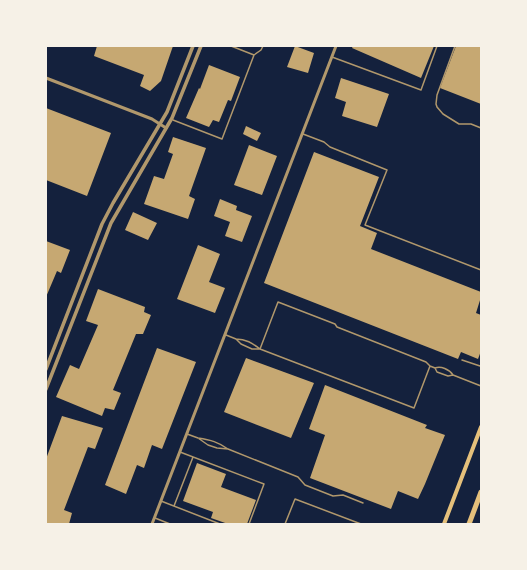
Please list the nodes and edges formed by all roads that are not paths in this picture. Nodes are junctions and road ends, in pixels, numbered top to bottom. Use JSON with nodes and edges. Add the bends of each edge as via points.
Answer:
{"nodes":[{"id":1,"x":193,"y":46,"type":"edge"},
{"id":2,"x":201,"y":46,"type":"edge"},
{"id":3,"x":231,"y":46,"type":"edge"},
{"id":4,"x":263,"y":46,"type":"edge"},
{"id":5,"x":336,"y":46,"type":"edge"},
{"id":6,"x":437,"y":46,"type":"edge"},
{"id":7,"x":456,"y":46,"type":"edge"},
{"id":8,"x":254,"y":55,"type":"junction"},
{"id":9,"x":332,"y":57,"type":"junction"},
{"id":10,"x":46,"y":78,"type":"edge"},
{"id":11,"x":172,"y":119,"type":"junction"},
{"id":12,"x":160,"y":124,"type":"junction"},
{"id":13,"x":166,"y":128,"type":"junction"},
{"id":14,"x":481,"y":128,"type":"edge"},
{"id":15,"x":302,"y":134,"type":"junction"},
{"id":16,"x":481,"y":270,"type":"edge"},
{"id":17,"x":225,"y":335,"type":"junction"},
{"id":18,"x":236,"y":340,"type":"junction"},
{"id":19,"x":260,"y":349,"type":"junction"},
{"id":20,"x":462,"y":360,"type":"dead end"},
{"id":21,"x":481,"y":365,"type":"edge"},
{"id":22,"x":430,"y":366,"type":"junction"},
{"id":23,"x":435,"y":368,"type":"junction"},
{"id":24,"x":46,"y":369,"type":"edge"},
{"id":25,"x":453,"y":375,"type":"junction"},
{"id":26,"x":481,"y":386,"type":"edge"},
{"id":27,"x":46,"y":389,"type":"edge"},
{"id":28,"x":481,"y":427,"type":"edge"},
{"id":29,"x":187,"y":434,"type":"junction"},
{"id":30,"x":198,"y":438,"type":"junction"},
{"id":31,"x":228,"y":449,"type":"junction"},
{"id":32,"x":180,"y":452,"type":"junction"},
{"id":33,"x":193,"y":457,"type":"junction"},
{"id":34,"x":481,"y":492,"type":"edge"},
{"id":35,"x":161,"y":501,"type":"junction"},
{"id":36,"x":363,"y":503,"type":"dead end"},
{"id":37,"x":174,"y":506,"type":"junction"},
{"id":38,"x":154,"y":518,"type":"junction"},
{"id":39,"x":152,"y":524,"type":"edge"},
{"id":40,"x":170,"y":524,"type":"edge"},
{"id":41,"x":220,"y":524,"type":"edge"},
{"id":42,"x":249,"y":524,"type":"edge"},
{"id":43,"x":285,"y":524,"type":"edge"},
{"id":44,"x":361,"y":524,"type":"edge"},
{"id":45,"x":444,"y":524,"type":"edge"},
{"id":46,"x":469,"y":524,"type":"edge"}],
"edges":[{"from":1,"to":12,"type":"street"},
{"from":2,"to":11,"type":"street"},
{"from":3,"to":8,"type":"lane"},
{"from":4,"to":8,"type":"lane"},
{"from":5,"to":9,"type":"street"},
{"from":6,"to":9,"type":"lane","via":[[421,90]]},
{"from":7,"to":14,"type":"lane","via":[[436,104],[443,114],[456,123]]},
{"from":8,"to":11,"type":"lane","via":[[222,140]]},
{"from":9,"to":15,"type":"street"},
{"from":10,"to":12,"type":"street"},
{"from":11,"to":13,"type":"street"},
{"from":12,"to":13,"type":"street"},
{"from":12,"to":24,"type":"street","via":[[102,224]]},
{"from":13,"to":27,"type":"street","via":[[111,223]]},
{"from":15,"to":16,"type":"lane","via":[[387,170],[366,225]]},
{"from":15,"to":17,"type":"street"},
{"from":17,"to":18,"type":"lane"},
{"from":17,"to":29,"type":"street"},
{"from":18,"to":19,"type":"lane","via":[[252,349]]},
{"from":18,"to":19,"type":"lane","via":[[243,339]]},
{"from":19,"to":22,"type":"lane","via":[[414,408]]},
{"from":19,"to":22,"type":"lane","via":[[278,302],[426,362]]},
{"from":20,"to":21,"type":"lane"},
{"from":22,"to":23,"type":"lane"},
{"from":23,"to":25,"type":"lane","via":[[437,372]]},
{"from":23,"to":25,"type":"lane","via":[[440,366],[451,371]]},
{"from":25,"to":26,"type":"lane"},
{"from":28,"to":45,"type":"main road"},
{"from":29,"to":30,"type":"lane"},
{"from":29,"to":32,"type":"street"},
{"from":30,"to":31,"type":"lane","via":[[220,443]]},
{"from":30,"to":31,"type":"lane","via":[[208,445]]},
{"from":31,"to":36,"type":"lane","via":[[298,477],[305,485],[333,496],[343,495]]},
{"from":32,"to":33,"type":"lane"},
{"from":32,"to":35,"type":"street"},
{"from":33,"to":37,"type":"lane"},
{"from":33,"to":42,"type":"lane","via":[[264,484]]},
{"from":34,"to":46,"type":"highway"},
{"from":35,"to":37,"type":"lane"},
{"from":35,"to":38,"type":"street"},
{"from":37,"to":41,"type":"lane"},
{"from":38,"to":39,"type":"street"},
{"from":38,"to":40,"type":"lane"},
{"from":43,"to":44,"type":"lane","via":[[295,499]]}]}
